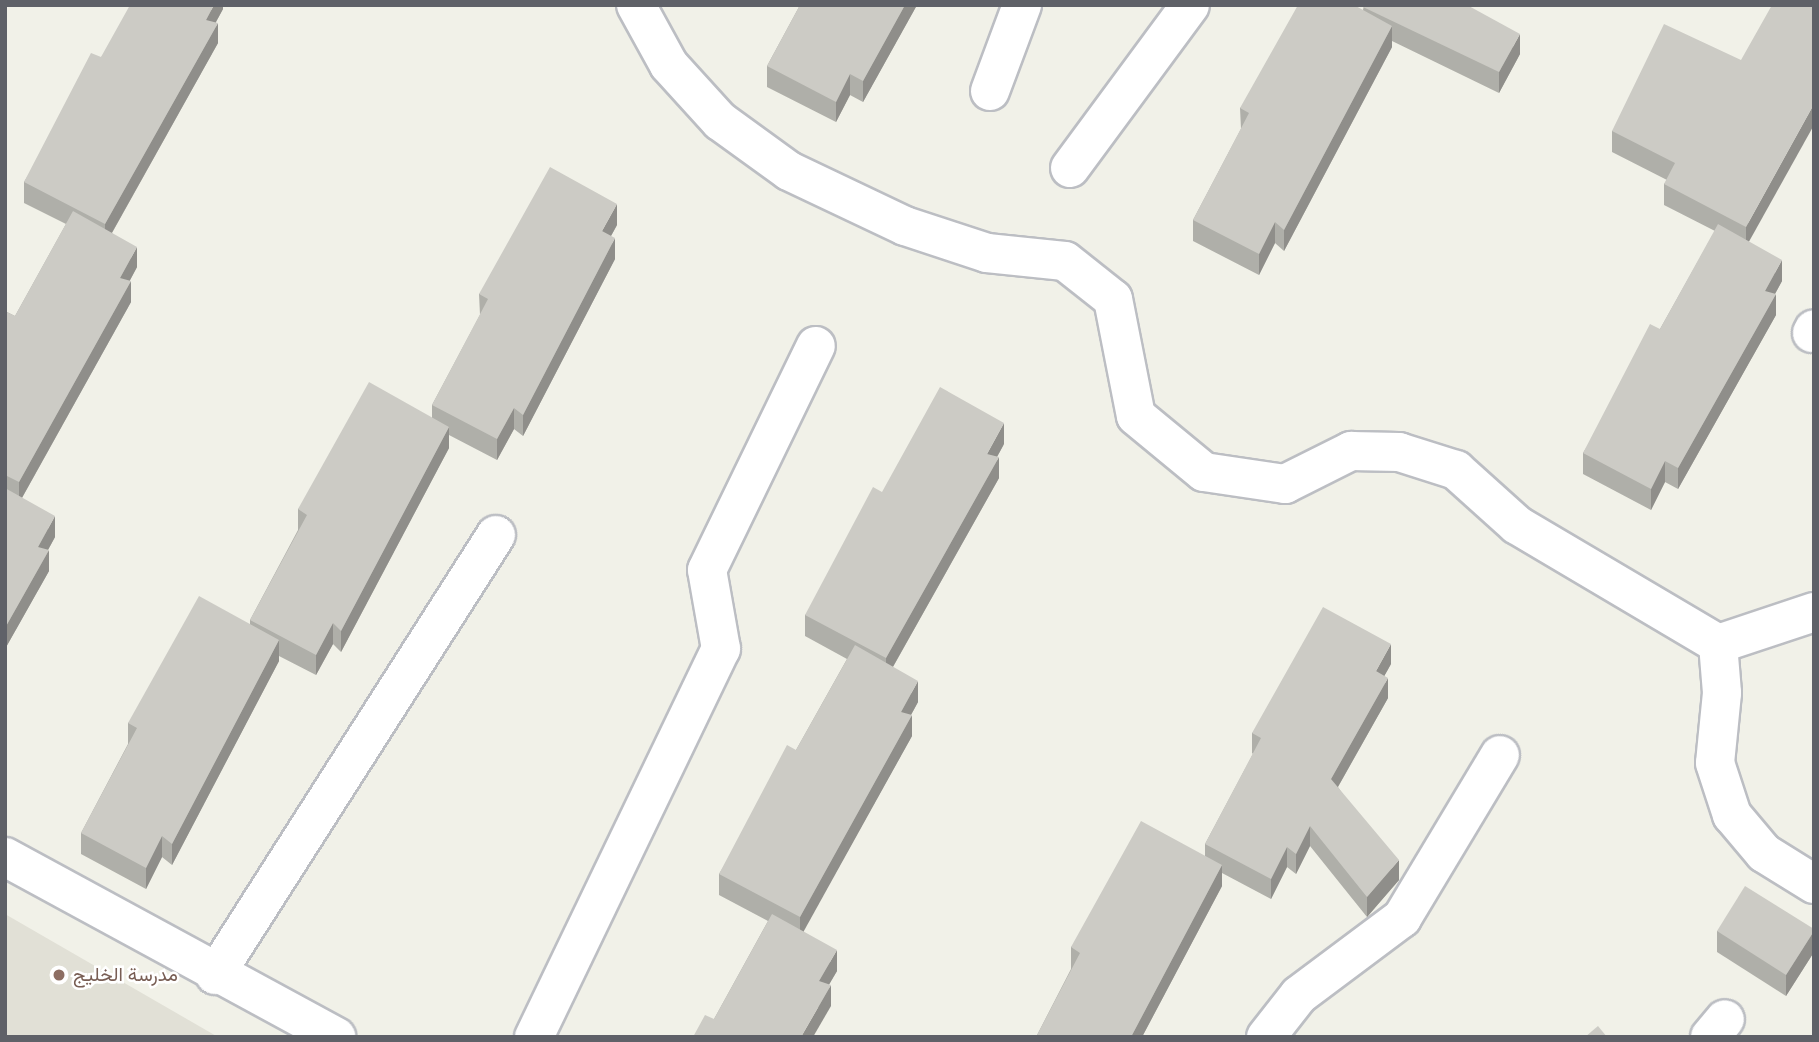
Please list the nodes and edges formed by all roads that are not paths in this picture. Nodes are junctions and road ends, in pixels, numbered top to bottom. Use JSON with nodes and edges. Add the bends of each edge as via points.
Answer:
{"nodes":[{"id":1,"x":636,"y":5,"type":"edge"},
{"id":2,"x":1022,"y":5,"type":"edge"},
{"id":3,"x":1190,"y":5,"type":"edge"},
{"id":4,"x":990,"y":91,"type":"dead end"},
{"id":5,"x":1070,"y":168,"type":"dead end"},
{"id":6,"x":816,"y":346,"type":"dead end"},
{"id":7,"x":496,"y":535,"type":"dead end"},
{"id":8,"x":1814,"y":612,"type":"edge"},
{"id":9,"x":1718,"y":644,"type":"junction"},
{"id":10,"x":1500,"y":755,"type":"dead end"},
{"id":11,"x":5,"y":857,"type":"edge"},
{"id":12,"x":1814,"y":884,"type":"edge"},
{"id":13,"x":215,"y":975,"type":"junction"},
{"id":14,"x":336,"y":1037,"type":"edge"},
{"id":15,"x":534,"y":1037,"type":"edge"},
{"id":16,"x":1266,"y":1037,"type":"edge"}],
"edges":[{"from":1,"to":9,"type":"street","via":[[669,65],[720,121],[789,171],[905,226],[987,253],[1065,261],[1113,299],[1136,416],[1204,472],[1285,484],[1350,451],[1399,452],[1456,470],[1517,525]]},
{"from":2,"to":4,"type":"street"},
{"from":3,"to":5,"type":"street"},
{"from":6,"to":15,"type":"street","via":[[707,570],[721,649]]},
{"from":7,"to":13,"type":"street"},
{"from":8,"to":9,"type":"street"},
{"from":9,"to":12,"type":"street","via":[[1723,692],[1715,763],[1732,815],[1764,853]]},
{"from":10,"to":16,"type":"street","via":[[1402,918],[1299,995]]},
{"from":11,"to":13,"type":"street"},
{"from":13,"to":14,"type":"street"}]}
